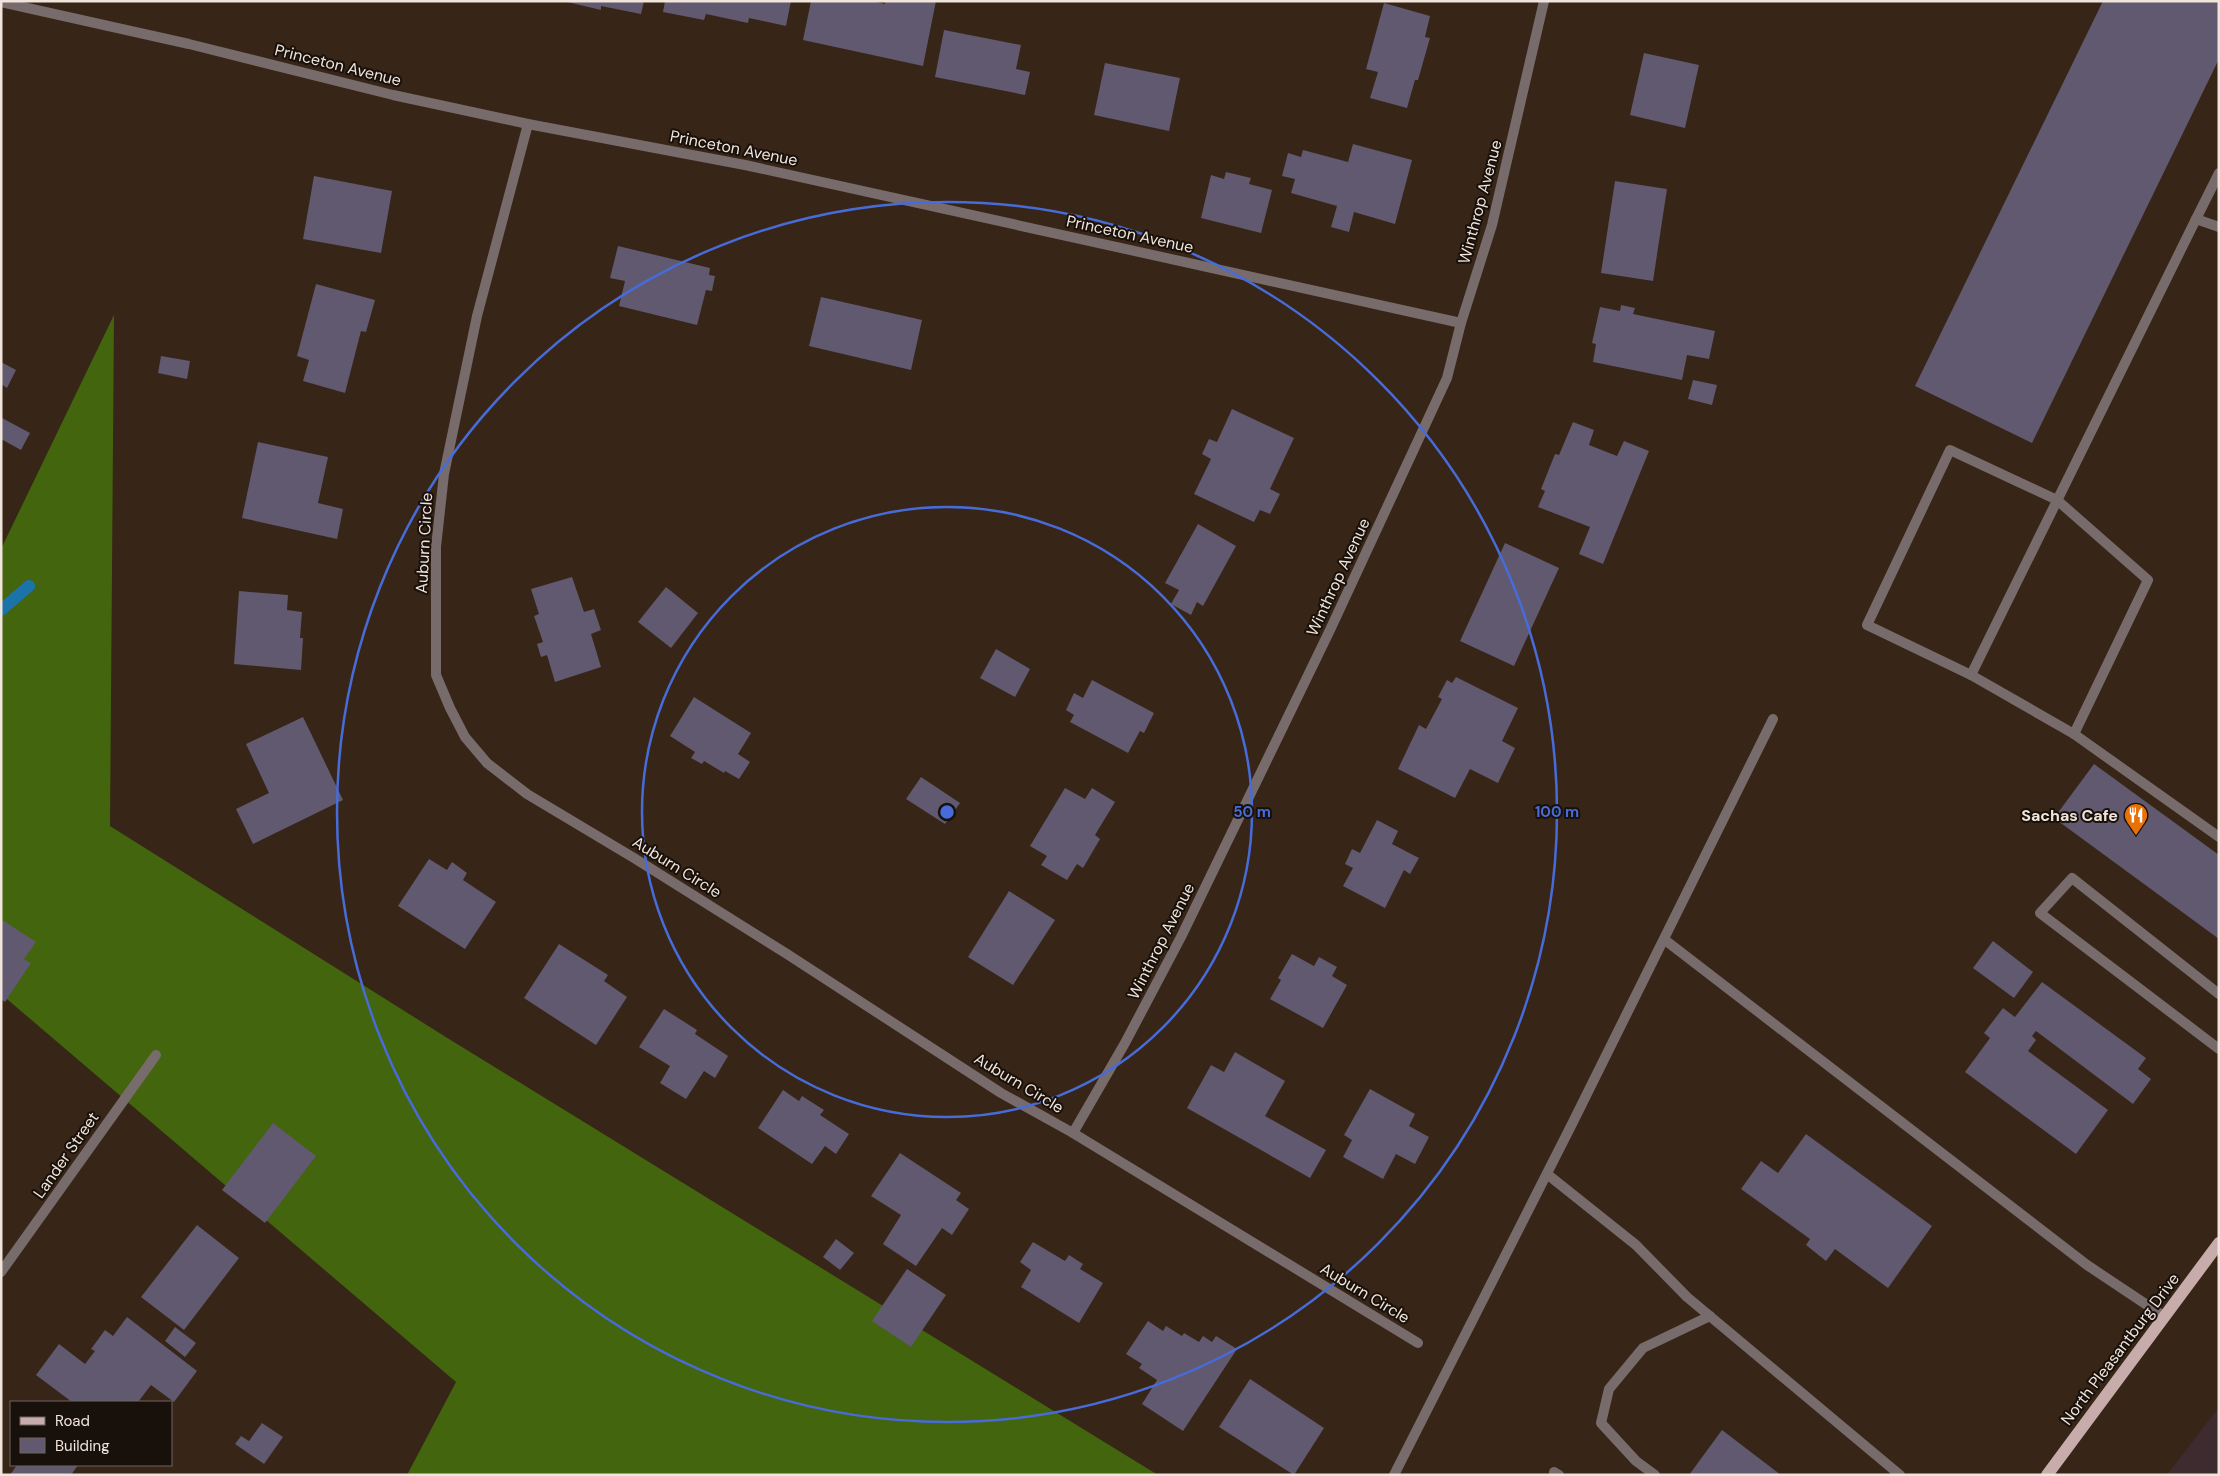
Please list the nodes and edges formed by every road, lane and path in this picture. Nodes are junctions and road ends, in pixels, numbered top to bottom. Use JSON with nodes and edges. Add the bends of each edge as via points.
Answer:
{"nodes":[{"id":1,"x":1544,"y":1,"type":"edge"},
{"id":2,"x":1,"y":2,"type":"edge"},
{"id":3,"x":528,"y":124,"type":"junction"},
{"id":4,"x":2219,"y":172,"type":"edge"},
{"id":5,"x":2196,"y":219,"type":"junction"},
{"id":6,"x":2219,"y":227,"type":"edge"},
{"id":7,"x":1461,"y":323,"type":"junction"},
{"id":8,"x":2057,"y":500,"type":"junction"},
{"id":9,"x":1971,"y":675,"type":"junction"},
{"id":10,"x":1773,"y":719,"type":"dead end"},
{"id":11,"x":2074,"y":734,"type":"junction"},
{"id":12,"x":2219,"y":837,"type":"edge"},
{"id":13,"x":1664,"y":940,"type":"junction"},
{"id":14,"x":2219,"y":994,"type":"edge"},
{"id":15,"x":2219,"y":1049,"type":"edge"},
{"id":16,"x":156,"y":1055,"type":"dead end"},
{"id":17,"x":1073,"y":1133,"type":"junction"},
{"id":18,"x":1547,"y":1174,"type":"junction"},
{"id":19,"x":2219,"y":1243,"type":"edge"},
{"id":20,"x":1,"y":1272,"type":"edge"},
{"id":21,"x":1710,"y":1316,"type":"junction"},
{"id":22,"x":2165,"y":1317,"type":"junction"},
{"id":23,"x":1418,"y":1343,"type":"dead end"},
{"id":24,"x":1394,"y":1475,"type":"edge"},
{"id":25,"x":1655,"y":1475,"type":"edge"},
{"id":26,"x":1900,"y":1475,"type":"edge"},
{"id":27,"x":2047,"y":1475,"type":"edge"}],
"edges":[{"from":1,"to":7,"type":"street","name":"Winthrop Avenue","via":[[1492,225]]},
{"from":2,"to":3,"type":"street","name":"Princeton Avenue"},
{"from":3,"to":7,"type":"street","name":"Princeton Avenue","via":[[745,165]]},
{"from":3,"to":17,"type":"street","name":"Auburn Circle","via":[[477,316],[444,474],[436,547],[436,675],[465,738],[487,763],[527,794],[787,954],[1001,1092]]},
{"from":4,"to":5,"type":"street"},
{"from":5,"to":6,"type":"street"},
{"from":5,"to":8,"type":"street"},
{"from":7,"to":17,"type":"street","name":"Winthrop Avenue","via":[[1447,378],[1330,630],[1181,937],[1125,1044]]},
{"from":8,"to":9,"type":"street"},
{"from":8,"to":9,"type":"street","via":[[1950,450],[1867,625]]},
{"from":8,"to":11,"type":"street","via":[[2148,580]]},
{"from":9,"to":11,"type":"street"},
{"from":10,"to":13,"type":"street"},
{"from":11,"to":12,"type":"street"},
{"from":13,"to":18,"type":"street"},
{"from":13,"to":22,"type":"street","via":[[2087,1265]]},
{"from":14,"to":15,"type":"street","via":[[2072,878],[2040,913]]},
{"from":16,"to":20,"type":"street","name":"Lander Street"},
{"from":17,"to":23,"type":"street","name":"Auburn Circle"},
{"from":18,"to":21,"type":"street","via":[[1636,1244]]},
{"from":18,"to":24,"type":"street"},
{"from":19,"to":22,"type":"main road","name":"North Pleasantburg Drive"},
{"from":21,"to":25,"type":"street","via":[[1643,1348],[1609,1389],[1601,1423],[1636,1461]]},
{"from":21,"to":26,"type":"street"},
{"from":22,"to":27,"type":"main road","name":"North Pleasantburg Drive"}]}
